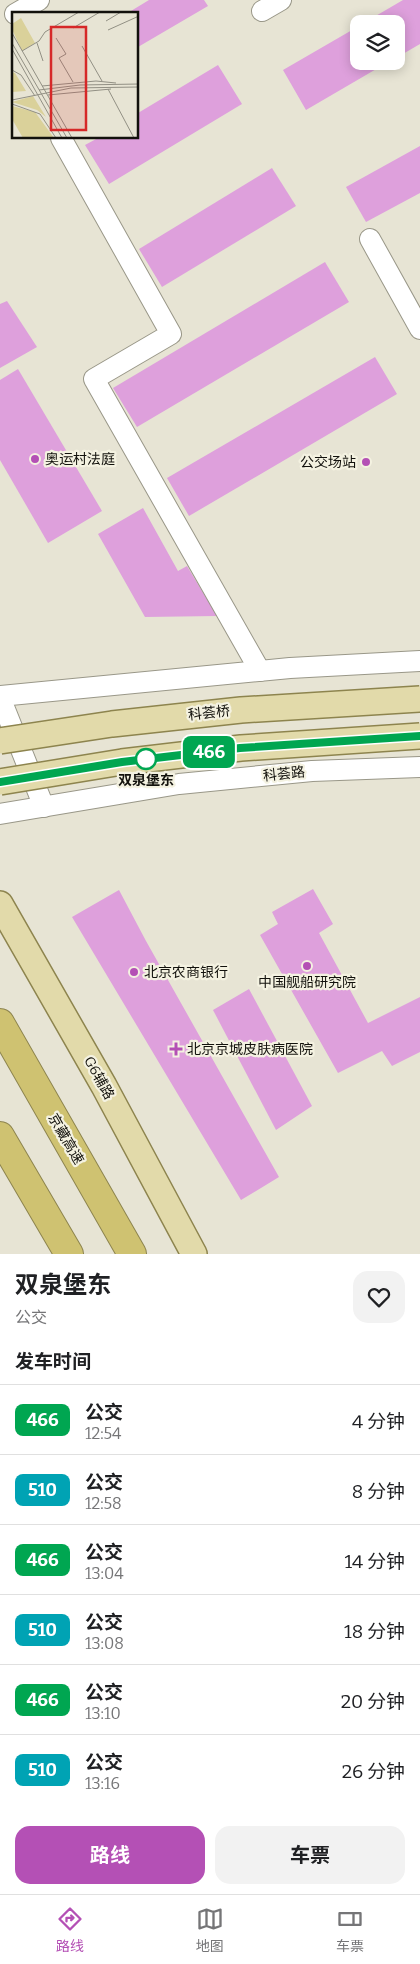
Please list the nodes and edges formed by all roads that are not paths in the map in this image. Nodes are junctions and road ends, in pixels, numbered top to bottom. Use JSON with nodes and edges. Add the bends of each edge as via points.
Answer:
{"nodes":[{"id":1,"x":39,"y":0,"type":"edge"},
{"id":2,"x":281,"y":0,"type":"edge"},
{"id":3,"x":262,"y":11,"type":"dead end"},
{"id":4,"x":18,"y":12,"type":"edge"},
{"id":5,"x":12,"y":16,"type":"edge"},
{"id":6,"x":0,"y":23,"type":"edge"},
{"id":7,"x":62,"y":139,"type":"edge"},
{"id":8,"x":370,"y":240,"type":"dead end"},
{"id":9,"x":420,"y":329,"type":"edge"},
{"id":10,"x":420,"y":661,"type":"edge"},
{"id":11,"x":260,"y":671,"type":"junction"},
{"id":12,"x":0,"y":696,"type":"edge"},
{"id":13,"x":420,"y":699,"type":"edge"},
{"id":14,"x":420,"y":736,"type":"edge"},
{"id":15,"x":0,"y":741,"type":"edge"},
{"id":16,"x":420,"y":767,"type":"edge"},
{"id":17,"x":0,"y":782,"type":"edge"},
{"id":18,"x":44,"y":807,"type":"junction"},
{"id":19,"x":0,"y":814,"type":"edge"},
{"id":20,"x":0,"y":904,"type":"edge"},
{"id":21,"x":0,"y":1023,"type":"edge"},
{"id":22,"x":0,"y":1136,"type":"edge"},
{"id":23,"x":69,"y":1254,"type":"edge"},
{"id":24,"x":132,"y":1254,"type":"edge"},
{"id":25,"x":194,"y":1254,"type":"edge"}],
"edges":[{"from":1,"to":4,"type":"street"},
{"from":2,"to":3,"type":"street"},
{"from":5,"to":6,"type":"street"},
{"from":7,"to":11,"type":"street","via":[[171,334],[94,379]]},
{"from":8,"to":9,"type":"street"},
{"from":10,"to":11,"type":"street"},
{"from":11,"to":12,"type":"street"},
{"from":12,"to":18,"type":"street"},
{"from":13,"to":15,"type":"main road","name":"科荟桥","bridge":true,"via":[[241,710],[112,724]]},
{"from":14,"to":17,"type":"main road","bridge":true,"via":[[240,748],[122,762]]},
{"from":16,"to":18,"type":"street","name":"科荟路","via":[[312,771],[179,784]]},
{"from":18,"to":19,"type":"street","name":"科荟路"},
{"from":20,"to":25,"type":"main road","name":"G6辅路","via":[[104,1086]]},
{"from":21,"to":24,"type":"highway","name":"京藏高速"},
{"from":22,"to":23,"type":"highway"}]}
